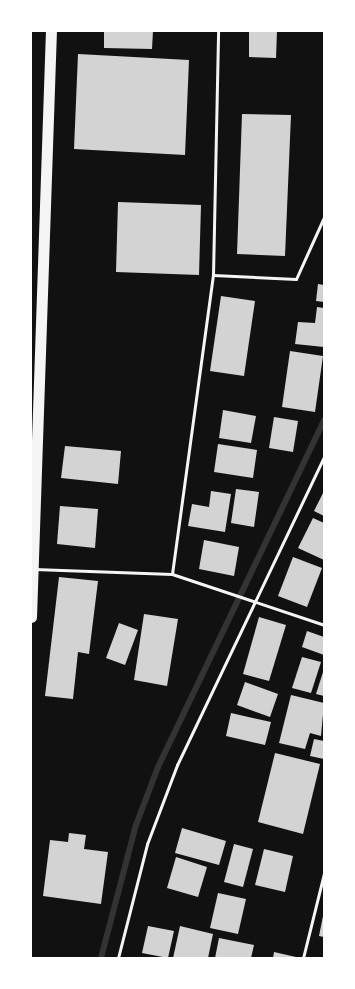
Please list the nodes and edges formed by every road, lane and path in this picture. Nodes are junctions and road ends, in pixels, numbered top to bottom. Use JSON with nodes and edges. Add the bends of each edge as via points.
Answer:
{"nodes":[{"id":1,"x":51,"y":31,"type":"edge"},
{"id":2,"x":218,"y":31,"type":"edge"},
{"id":3,"x":324,"y":217,"type":"edge"},
{"id":4,"x":213,"y":275,"type":"junction"},
{"id":5,"x":324,"y":457,"type":"edge"},
{"id":6,"x":34,"y":569,"type":"junction"},
{"id":7,"x":172,"y":574,"type":"junction"},
{"id":8,"x":256,"y":605,"type":"junction"},
{"id":9,"x":31,"y":617,"type":"edge"},
{"id":10,"x":324,"y":625,"type":"edge"},
{"id":11,"x":324,"y":873,"type":"edge"},
{"id":12,"x":118,"y":958,"type":"edge"},
{"id":13,"x":303,"y":958,"type":"edge"}],
"edges":[{"from":1,"to":6,"type":"highway"},
{"from":2,"to":4,"type":"lane"},
{"from":3,"to":4,"type":"lane","via":[[296,279]]},
{"from":4,"to":7,"type":"lane"},
{"from":5,"to":8,"type":"lane"},
{"from":6,"to":7,"type":"lane"},
{"from":6,"to":9,"type":"highway"},
{"from":7,"to":8,"type":"lane"},
{"from":8,"to":10,"type":"lane"},
{"from":8,"to":12,"type":"lane","via":[[177,765],[147,844]]},
{"from":11,"to":13,"type":"lane"}]}
